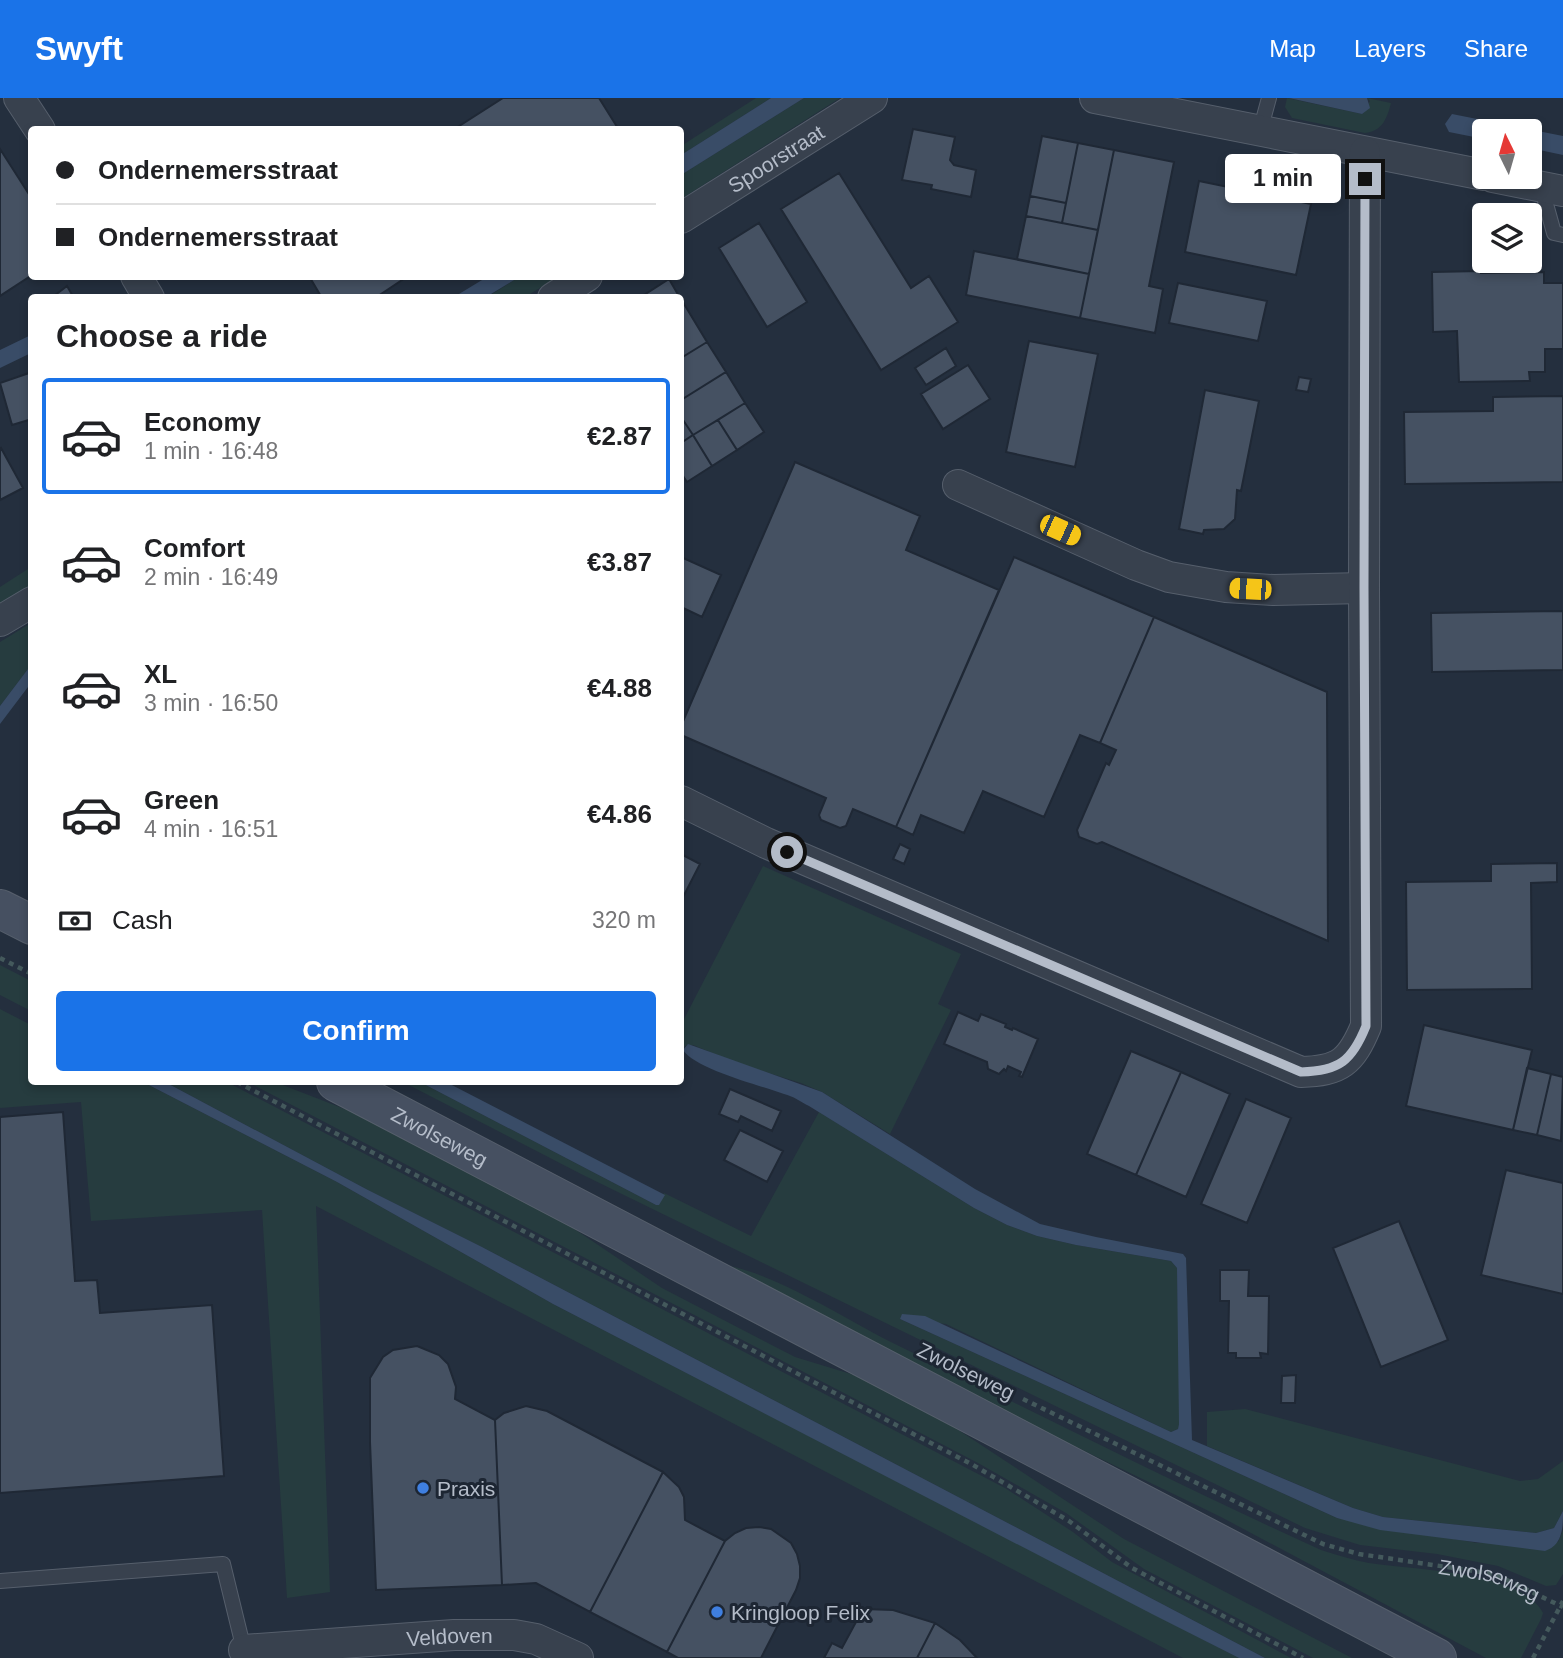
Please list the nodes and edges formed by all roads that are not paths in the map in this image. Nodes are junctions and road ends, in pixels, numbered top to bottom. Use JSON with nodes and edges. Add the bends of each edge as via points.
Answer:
{"nodes":[{"id":1,"x":19,"y":98,"type":"edge"},
{"id":2,"x":872,"y":98,"type":"edge"},
{"id":3,"x":1096,"y":98,"type":"edge"},
{"id":4,"x":1269,"y":98,"type":"edge"},
{"id":5,"x":37,"y":126,"type":"edge"},
{"id":6,"x":1260,"y":131,"type":"junction"},
{"id":7,"x":1365,"y":152,"type":"junction"},
{"id":8,"x":1472,"y":173,"type":"edge"},
{"id":9,"x":1552,"y":188,"type":"edge"},
{"id":10,"x":684,"y":216,"type":"edge"},
{"id":11,"x":1563,"y":235,"type":"edge"},
{"id":12,"x":581,"y":280,"type":"edge"},
{"id":13,"x":559,"y":294,"type":"edge"},
{"id":14,"x":958,"y":485,"type":"dead end"},
{"id":15,"x":1364,"y":588,"type":"junction"},
{"id":16,"x":28,"y":604,"type":"edge"},
{"id":17,"x":0,"y":621,"type":"edge"},
{"id":18,"x":684,"y":802,"type":"edge"},
{"id":19,"x":0,"y":909,"type":"edge"},
{"id":20,"x":28,"y":923,"type":"edge"},
{"id":21,"x":342,"y":1085,"type":"edge"},
{"id":22,"x":0,"y":1581,"type":"edge"},
{"id":23,"x":244,"y":1650,"type":"joint"},
{"id":24,"x":333,"y":1650,"type":"edge"},
{"id":25,"x":578,"y":1658,"type":"edge"},
{"id":26,"x":1437,"y":1658,"type":"edge"}],
"edges":[{"from":1,"to":5,"type":"street"},
{"from":2,"to":10,"type":"street","name":"Spoorstraat"},
{"from":3,"to":6,"type":"street"},
{"from":4,"to":6,"type":"lane"},
{"from":6,"to":7,"type":"street"},
{"from":7,"to":8,"type":"street"},
{"from":7,"to":15,"type":"street"},
{"from":9,"to":11,"type":"lane","via":[[1554,233]]},
{"from":12,"to":13,"type":"street"},
{"from":14,"to":15,"type":"street","via":[[1168,577],[1273,590]]},
{"from":15,"to":18,"type":"street","via":[[1366,1026],[1347,1060],[1320,1072],[1301,1072],[766,843]]},
{"from":16,"to":17,"type":"street"},
{"from":19,"to":20,"type":"main road"},
{"from":21,"to":26,"type":"main road","name":"Zwolseweg"},
{"from":22,"to":23,"type":"lane","via":[[223,1564]]},
{"from":23,"to":24,"type":"street","name":"Veldoven"},
{"from":24,"to":25,"type":"street","name":"Veldoven","via":[[454,1635],[514,1635],[536,1639]]}]}
